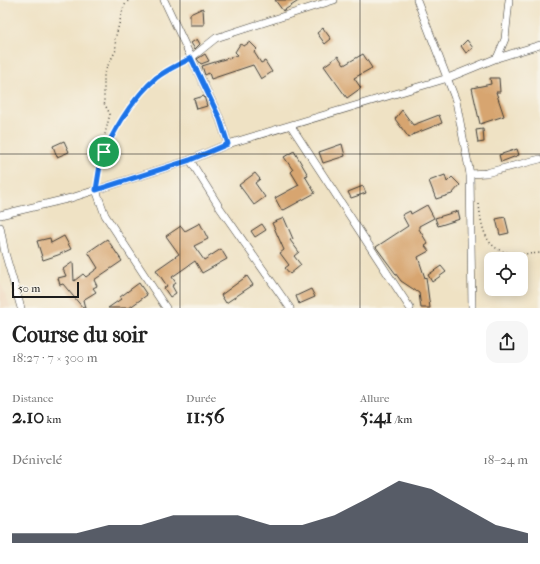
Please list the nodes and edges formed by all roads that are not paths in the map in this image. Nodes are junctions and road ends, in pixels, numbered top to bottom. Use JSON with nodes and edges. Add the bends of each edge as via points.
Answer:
{"nodes":[{"id":1,"x":164,"y":0,"type":"edge"},
{"id":2,"x":334,"y":0,"type":"edge"},
{"id":3,"x":417,"y":0,"type":"edge"},
{"id":4,"x":509,"y":0,"type":"edge"},
{"id":5,"x":540,"y":45,"type":"edge"},
{"id":6,"x":191,"y":58,"type":"junction"},
{"id":7,"x":497,"y":58,"type":"junction"},
{"id":8,"x":448,"y":78,"type":"junction"},
{"id":9,"x":291,"y":126,"type":"junction"},
{"id":10,"x":228,"y":144,"type":"junction"},
{"id":11,"x":540,"y":159,"type":"edge"},
{"id":12,"x":190,"y":160,"type":"junction"},
{"id":13,"x":470,"y":174,"type":"junction"},
{"id":14,"x":96,"y":190,"type":"junction"},
{"id":15,"x":0,"y":215,"type":"edge"},
{"id":16,"x":0,"y":227,"type":"edge"},
{"id":17,"x":21,"y":308,"type":"edge"},
{"id":18,"x":166,"y":308,"type":"edge"},
{"id":19,"x":290,"y":308,"type":"edge"},
{"id":20,"x":410,"y":308,"type":"edge"},
{"id":21,"x":472,"y":308,"type":"edge"}],
"edges":[{"from":1,"to":6,"type":"street"},
{"from":2,"to":6,"type":"street","via":[[216,38]]},
{"from":3,"to":8,"type":"street"},
{"from":4,"to":7,"type":"street","via":[[505,39]]},
{"from":5,"to":7,"type":"street"},
{"from":6,"to":10,"type":"street","via":[[220,119]]},
{"from":7,"to":8,"type":"street"},
{"from":8,"to":9,"type":"street"},
{"from":8,"to":13,"type":"street","via":[[456,102]]},
{"from":9,"to":10,"type":"street"},
{"from":9,"to":20,"type":"street"},
{"from":10,"to":12,"type":"street"},
{"from":11,"to":13,"type":"street","via":[[486,173]]},
{"from":12,"to":14,"type":"street"},
{"from":12,"to":19,"type":"street","via":[[220,208]]},
{"from":13,"to":21,"type":"street"},
{"from":14,"to":15,"type":"street"},
{"from":14,"to":18,"type":"street","via":[[106,215]]},
{"from":16,"to":17,"type":"street"}]}
